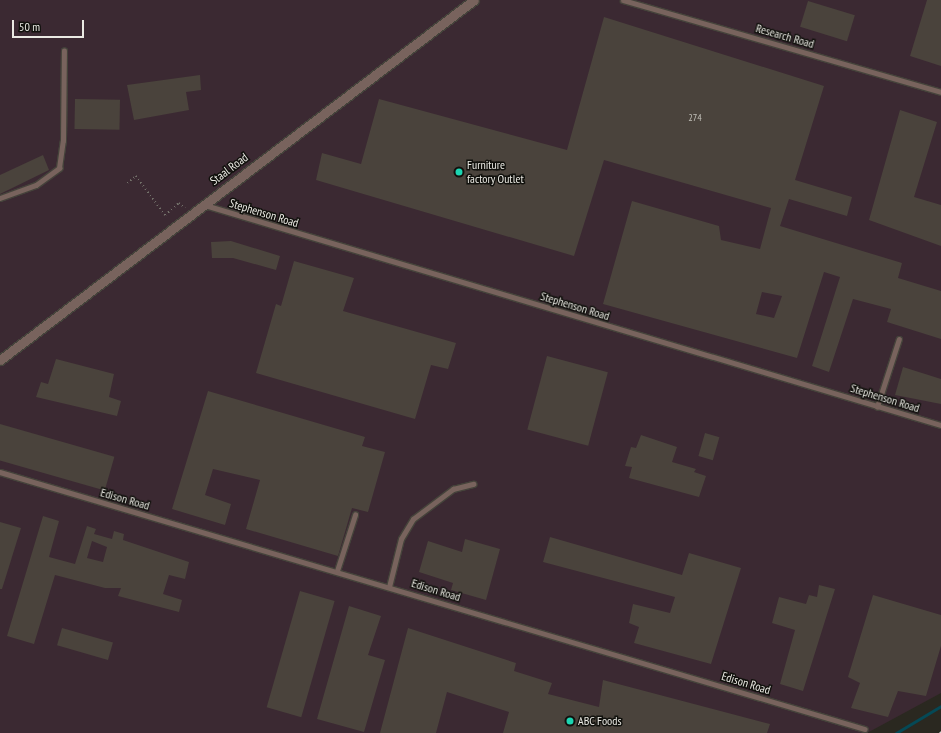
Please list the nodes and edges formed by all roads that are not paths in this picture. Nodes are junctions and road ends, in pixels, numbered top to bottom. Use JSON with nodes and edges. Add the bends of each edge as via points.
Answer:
{"nodes":[{"id":1,"x":474,"y":0,"type":"edge"},
{"id":2,"x":623,"y":0,"type":"edge"},
{"id":3,"x":64,"y":51,"type":"dead end"},
{"id":4,"x":941,"y":92,"type":"edge"},
{"id":5,"x":0,"y":198,"type":"edge"},
{"id":6,"x":203,"y":204,"type":"junction"},
{"id":7,"x":899,"y":339,"type":"dead end"},
{"id":8,"x":0,"y":360,"type":"edge"},
{"id":9,"x":877,"y":407,"type":"junction"},
{"id":10,"x":941,"y":425,"type":"edge"},
{"id":11,"x":0,"y":472,"type":"edge"},
{"id":12,"x":472,"y":484,"type":"dead end"},
{"id":13,"x":355,"y":515,"type":"dead end"},
{"id":14,"x":337,"y":571,"type":"junction"},
{"id":15,"x":389,"y":587,"type":"junction"},
{"id":16,"x":865,"y":729,"type":"dead end"}],
"edges":[{"from":1,"to":6,"type":"street","name":"Staal Road"},
{"from":2,"to":4,"type":"lane","name":"Research Road"},
{"from":3,"to":5,"type":"lane","via":[[63,141],[59,168],[36,185]]},
{"from":6,"to":8,"type":"street","name":"Staal Road"},
{"from":6,"to":9,"type":"lane","name":"Stephenson Road"},
{"from":7,"to":9,"type":"lane"},
{"from":9,"to":10,"type":"lane","name":"Stephenson Road"},
{"from":11,"to":14,"type":"lane","name":"Edison Road"},
{"from":12,"to":15,"type":"lane","via":[[453,489],[413,518],[401,539]]},
{"from":13,"to":14,"type":"lane"},
{"from":14,"to":15,"type":"lane","name":"Edison Road"},
{"from":15,"to":16,"type":"lane","name":"Edison Road"}]}
